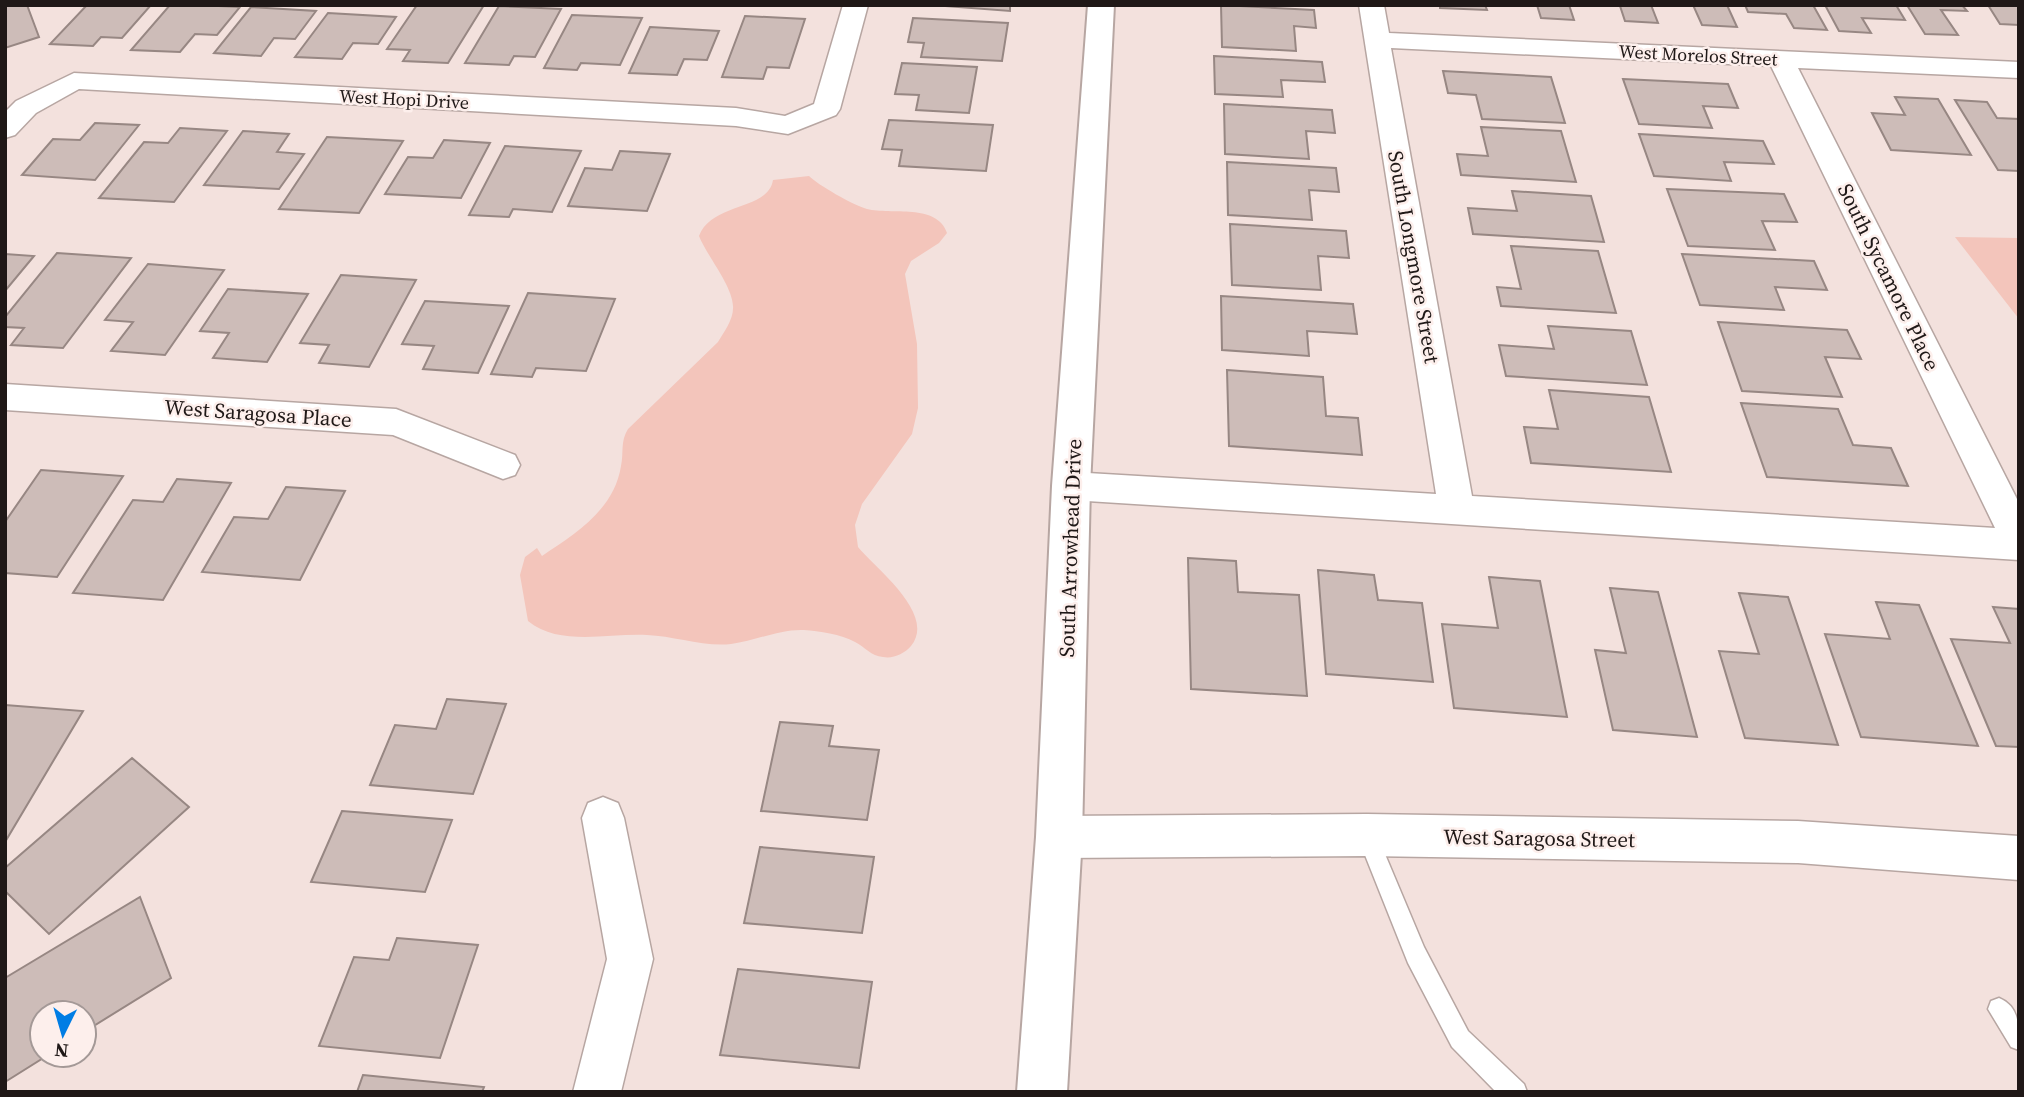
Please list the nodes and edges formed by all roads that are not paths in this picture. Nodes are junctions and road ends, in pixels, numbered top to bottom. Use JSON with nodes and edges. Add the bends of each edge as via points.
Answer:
{"nodes":[{"id":1,"x":856,"y":5,"type":"edge"},
{"id":2,"x":1101,"y":5,"type":"edge"},
{"id":3,"x":1371,"y":5,"type":"edge"},
{"id":4,"x":1377,"y":40,"type":"junction"},
{"id":5,"x":1781,"y":59,"type":"junction"},
{"id":6,"x":2019,"y":70,"type":"edge"},
{"id":7,"x":5,"y":129,"type":"edge"},
{"id":8,"x":5,"y":397,"type":"edge"},
{"id":9,"x":503,"y":466,"type":"dead end"},
{"id":10,"x":1071,"y":486,"type":"junction"},
{"id":11,"x":1457,"y":510,"type":"junction"},
{"id":12,"x":2019,"y":540,"type":"edge"},
{"id":13,"x":2019,"y":545,"type":"edge"},
{"id":14,"x":603,"y":818,"type":"dead end"},
{"id":15,"x":1367,"y":835,"type":"junction"},
{"id":16,"x":1059,"y":837,"type":"junction"},
{"id":17,"x":2019,"y":858,"type":"edge"},
{"id":18,"x":1999,"y":1009,"type":"dead end"},
{"id":19,"x":2019,"y":1039,"type":"edge"},
{"id":20,"x":597,"y":1092,"type":"edge"},
{"id":21,"x":1042,"y":1092,"type":"edge"},
{"id":22,"x":1517,"y":1092,"type":"edge"}],
"edges":[{"from":1,"to":7,"type":"street","name":"West Hopi Drive","via":[[826,109],[788,125],[736,117],[74,81],[26,107]]},
{"from":2,"to":10,"type":"street","name":"South Arrowhead Drive"},
{"from":3,"to":4,"type":"street","name":"South Longmore Street"},
{"from":4,"to":5,"type":"street","name":"West Morelos Street"},
{"from":4,"to":11,"type":"street","name":"South Longmore Street"},
{"from":5,"to":6,"type":"street","name":"West Morelos Street"},
{"from":5,"to":12,"type":"street","name":"South Sycamore Place"},
{"from":8,"to":9,"type":"street","name":"West Saragosa Place","via":[[396,422]]},
{"from":10,"to":11,"type":"street"},
{"from":10,"to":16,"type":"street","name":"South Arrowhead Drive"},
{"from":11,"to":13,"type":"street"},
{"from":14,"to":20,"type":"street","via":[[630,959]]},
{"from":15,"to":16,"type":"street","name":"West Saragosa Street"},
{"from":15,"to":17,"type":"street","name":"West Saragosa Street","via":[[1798,842]]},
{"from":15,"to":22,"type":"lane","via":[[1416,956],[1460,1039]]},
{"from":16,"to":21,"type":"street","name":"South Arrowhead Drive"},
{"from":18,"to":19,"type":"lane"}]}
